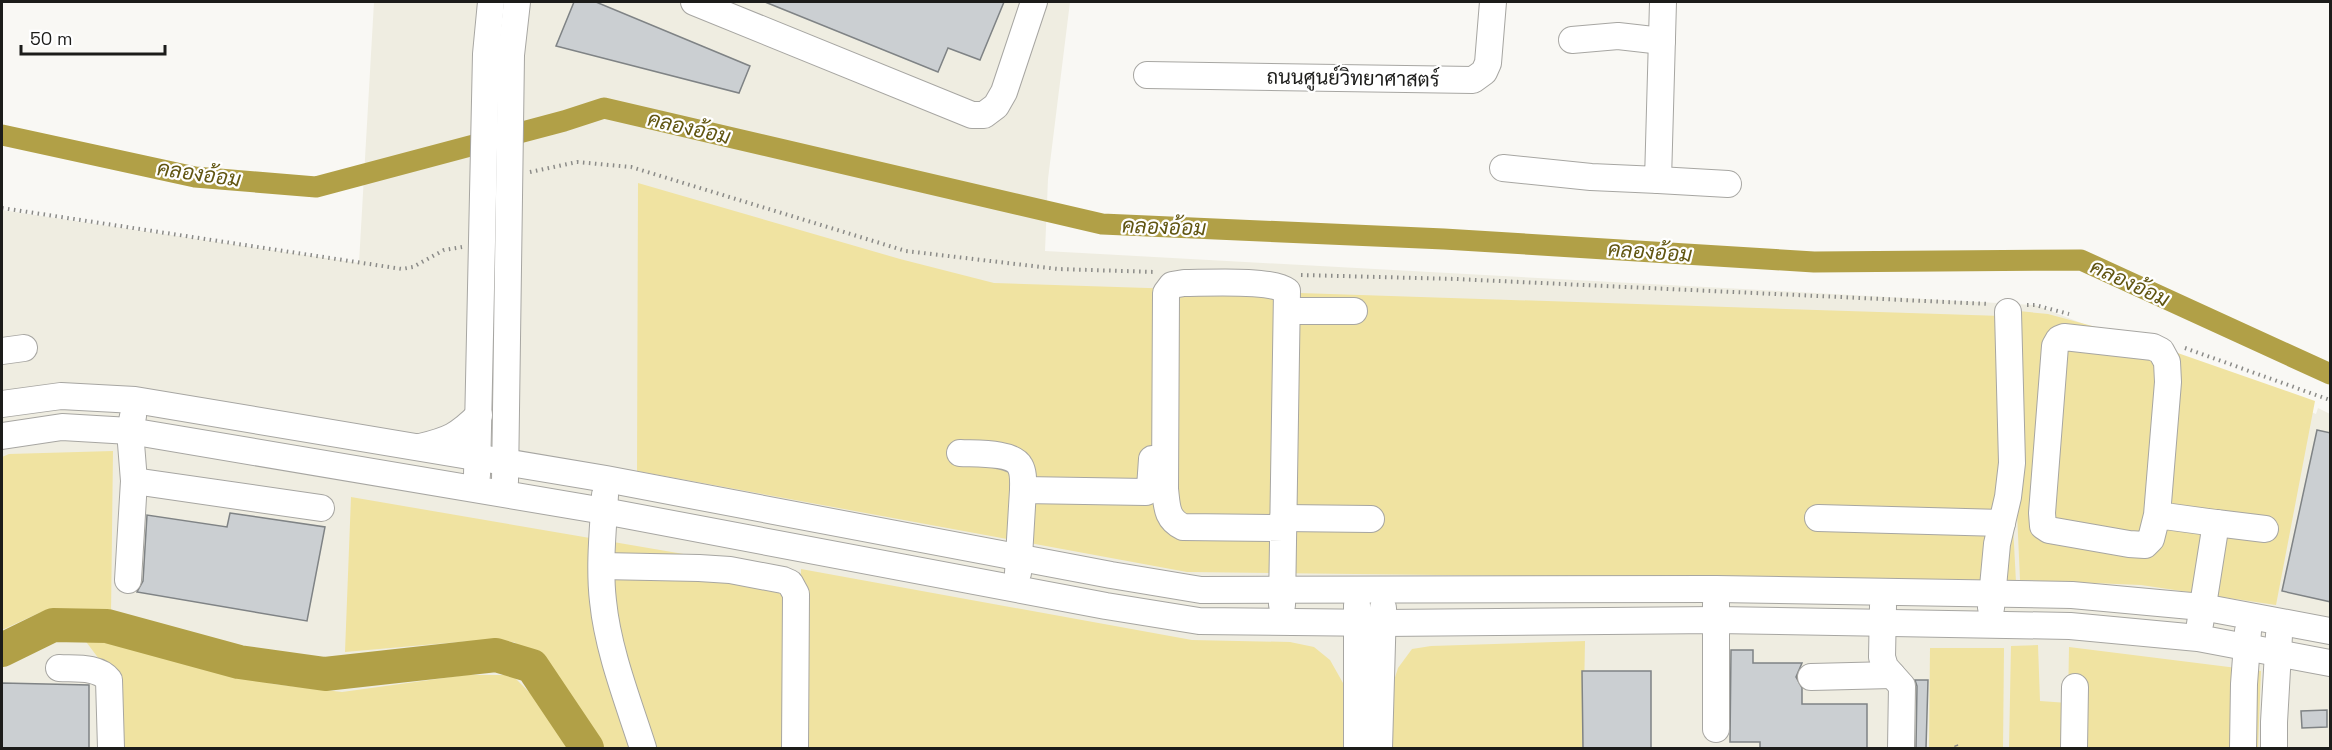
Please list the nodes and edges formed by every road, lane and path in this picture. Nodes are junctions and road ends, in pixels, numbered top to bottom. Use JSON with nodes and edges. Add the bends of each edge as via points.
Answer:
{"nodes":[{"id":1,"x":491,"y":2,"type":"edge"},
{"id":2,"x":517,"y":2,"type":"edge"},
{"id":3,"x":694,"y":2,"type":"edge"},
{"id":4,"x":1034,"y":2,"type":"edge"},
{"id":5,"x":1493,"y":2,"type":"edge"},
{"id":6,"x":1663,"y":2,"type":"edge"},
{"id":7,"x":1572,"y":40,"type":"dead end"},
{"id":8,"x":1662,"y":41,"type":"junction"},
{"id":9,"x":1148,"y":75,"type":"dead end"},
{"id":10,"x":1503,"y":168,"type":"dead end"},
{"id":11,"x":509,"y":177,"type":"junction"},
{"id":12,"x":1658,"y":180,"type":"junction"},
{"id":13,"x":1728,"y":184,"type":"dead end"},
{"id":14,"x":2,"y":208,"type":"edge"},
{"id":15,"x":481,"y":246,"type":"junction"},
{"id":16,"x":1158,"y":275,"type":"joint"},
{"id":17,"x":1292,"y":275,"type":"dead end"},
{"id":18,"x":2007,"y":307,"type":"junction"},
{"id":19,"x":1287,"y":311,"type":"junction"},
{"id":20,"x":1354,"y":311,"type":"dead end"},
{"id":21,"x":2070,"y":314,"type":"dead end"},
{"id":22,"x":2183,"y":348,"type":"dead end"},
{"id":23,"x":135,"y":400,"type":"junction"},
{"id":24,"x":2331,"y":400,"type":"edge"},
{"id":25,"x":2,"y":404,"type":"edge"},
{"id":26,"x":479,"y":415,"type":"junction"},
{"id":27,"x":505,"y":416,"type":"junction"},
{"id":28,"x":130,"y":431,"type":"junction"},
{"id":29,"x":2,"y":436,"type":"edge"},
{"id":30,"x":414,"y":448,"type":"junction"},
{"id":31,"x":960,"y":453,"type":"dead end"},
{"id":32,"x":478,"y":459,"type":"junction"},
{"id":33,"x":504,"y":463,"type":"junction"},
{"id":34,"x":549,"y":471,"type":"junction"},
{"id":35,"x":606,"y":479,"type":"junction"},
{"id":36,"x":134,"y":481,"type":"junction"},
{"id":37,"x":477,"y":490,"type":"junction"},
{"id":38,"x":1023,"y":490,"type":"junction"},
{"id":39,"x":505,"y":495,"type":"junction"},
{"id":40,"x":321,"y":508,"type":"dead end"},
{"id":41,"x":604,"y":511,"type":"junction"},
{"id":42,"x":2157,"y":515,"type":"junction"},
{"id":43,"x":1818,"y":518,"type":"dead end"},
{"id":44,"x":1371,"y":519,"type":"dead end"},
{"id":45,"x":2216,"y":522,"type":"junction"},
{"id":46,"x":1283,"y":523,"type":"junction"},
{"id":47,"x":2002,"y":523,"type":"junction"},
{"id":48,"x":2265,"y":529,"type":"dead end"},
{"id":49,"x":1018,"y":557,"type":"junction"},
{"id":50,"x":602,"y":566,"type":"junction"},
{"id":51,"x":128,"y":580,"type":"dead end"},
{"id":52,"x":1017,"y":589,"type":"junction"},
{"id":53,"x":1716,"y":589,"type":"junction"},
{"id":54,"x":1282,"y":590,"type":"junction"},
{"id":55,"x":1383,"y":590,"type":"junction"},
{"id":56,"x":1356,"y":591,"type":"junction"},
{"id":57,"x":1883,"y":591,"type":"junction"},
{"id":58,"x":1992,"y":593,"type":"junction"},
{"id":59,"x":2202,"y":607,"type":"junction"},
{"id":60,"x":2249,"y":616,"type":"junction"},
{"id":61,"x":1716,"y":620,"type":"junction"},
{"id":62,"x":1282,"y":621,"type":"junction"},
{"id":63,"x":2281,"y":621,"type":"junction"},
{"id":64,"x":1370,"y":622,"type":"junction"},
{"id":65,"x":1884,"y":622,"type":"junction"},
{"id":66,"x":1990,"y":624,"type":"junction"},
{"id":67,"x":2331,"y":631,"type":"edge"},
{"id":68,"x":2198,"y":638,"type":"junction"},
{"id":69,"x":2247,"y":647,"type":"junction"},
{"id":70,"x":2277,"y":652,"type":"junction"},
{"id":71,"x":2331,"y":663,"type":"edge"},
{"id":72,"x":59,"y":668,"type":"dead end"},
{"id":73,"x":1892,"y":675,"type":"junction"},
{"id":74,"x":1811,"y":677,"type":"dead end"},
{"id":75,"x":2075,"y":687,"type":"dead end"},
{"id":76,"x":1716,"y":729,"type":"dead end"},
{"id":77,"x":111,"y":748,"type":"edge"},
{"id":78,"x":643,"y":748,"type":"edge"},
{"id":79,"x":795,"y":748,"type":"edge"},
{"id":80,"x":1357,"y":748,"type":"edge"},
{"id":81,"x":1379,"y":748,"type":"edge"},
{"id":82,"x":1901,"y":748,"type":"edge"},
{"id":83,"x":2074,"y":748,"type":"edge"},
{"id":84,"x":2085,"y":748,"type":"edge"},
{"id":85,"x":2243,"y":748,"type":"edge"},
{"id":86,"x":2274,"y":748,"type":"edge"}],
"edges":[{"from":1,"to":15,"type":"street"},
{"from":2,"to":11,"type":"street","via":[[511,55]]},
{"from":3,"to":4,"type":"street","via":[[972,115],[984,115],[996,106],[1004,92]]},
{"from":5,"to":9,"type":"street","name":"ถนนศูนย์วิทยาศาสตร์","via":[[1488,63],[1473,80]]},
{"from":6,"to":8,"type":"street"},
{"from":7,"to":8,"type":"street","via":[[1618,36]]},
{"from":8,"to":12,"type":"street"},
{"from":10,"to":12,"type":"street"},
{"from":11,"to":16,"type":"path","via":[[577,162],[631,167],[906,251],[1059,269]]},
{"from":11,"to":27,"type":"street"},
{"from":12,"to":13,"type":"street"},
{"from":14,"to":15,"type":"path","via":[[402,269],[444,250]]},
{"from":15,"to":26,"type":"street"},
{"from":16,"to":38,"type":"street","via":[[1150,488],[1140,494]]},
{"from":17,"to":18,"type":"path","via":[[1456,279]]},
{"from":18,"to":21,"type":"path","via":[[2035,305]]},
{"from":18,"to":47,"type":"street","via":[[2012,463]]},
{"from":19,"to":20,"type":"street"},
{"from":19,"to":46,"type":"street"},
{"from":19,"to":46,"type":"street","via":[[1287,291],[1264,284],[1184,283],[1172,285],[1166,293],[1168,514],[1183,527]]},
{"from":22,"to":24,"type":"path"},
{"from":23,"to":25,"type":"street","via":[[61,396]]},
{"from":23,"to":28,"type":"street"},
{"from":23,"to":30,"type":"street"},
{"from":26,"to":30,"type":"street","via":[[460,434]]},
{"from":26,"to":32,"type":"street"},
{"from":27,"to":33,"type":"street"},
{"from":27,"to":34,"type":"street","via":[[516,447]]},
{"from":28,"to":29,"type":"street","via":[[62,427]]},
{"from":28,"to":36,"type":"street"},
{"from":28,"to":37,"type":"street"},
{"from":30,"to":32,"type":"street"},
{"from":31,"to":38,"type":"street","via":[[1012,457],[1023,472]]},
{"from":32,"to":33,"type":"street"},
{"from":32,"to":37,"type":"street"},
{"from":33,"to":34,"type":"street"},
{"from":33,"to":39,"type":"street"},
{"from":34,"to":35,"type":"street"},
{"from":35,"to":41,"type":"street"},
{"from":35,"to":49,"type":"street"},
{"from":36,"to":40,"type":"street"},
{"from":36,"to":51,"type":"street"},
{"from":37,"to":39,"type":"street"},
{"from":38,"to":49,"type":"street"},
{"from":39,"to":41,"type":"street"},
{"from":41,"to":50,"type":"street"},
{"from":41,"to":52,"type":"street"},
{"from":42,"to":42,"type":"street","via":[[2151,539],[2145,545],[2043,526],[2055,346],[2059,339],[2162,351],[2168,382]]},
{"from":42,"to":45,"type":"street"},
{"from":43,"to":47,"type":"street"},
{"from":44,"to":46,"type":"street"},
{"from":45,"to":48,"type":"street"},
{"from":45,"to":59,"type":"street"},
{"from":46,"to":54,"type":"street"},
{"from":47,"to":58,"type":"street"},
{"from":49,"to":52,"type":"street"},
{"from":49,"to":54,"type":"street","via":[[1201,590]]},
{"from":50,"to":78,"type":"street","via":[[607,624]]},
{"from":50,"to":79,"type":"street","via":[[730,570],[790,583],[796,594]]},
{"from":52,"to":62,"type":"street","via":[[1199,621]]},
{"from":53,"to":55,"type":"street"},
{"from":53,"to":57,"type":"street"},
{"from":53,"to":61,"type":"street"},
{"from":54,"to":56,"type":"street"},
{"from":54,"to":62,"type":"street"},
{"from":55,"to":56,"type":"street"},
{"from":55,"to":64,"type":"street"},
{"from":56,"to":64,"type":"street"},
{"from":57,"to":58,"type":"street"},
{"from":57,"to":65,"type":"street"},
{"from":58,"to":59,"type":"street","via":[[2072,595]]},
{"from":58,"to":66,"type":"street"},
{"from":59,"to":60,"type":"street"},
{"from":59,"to":68,"type":"street"},
{"from":60,"to":63,"type":"street"},
{"from":60,"to":69,"type":"street"},
{"from":61,"to":64,"type":"street"},
{"from":61,"to":65,"type":"street"},
{"from":61,"to":76,"type":"street"},
{"from":62,"to":64,"type":"street"},
{"from":63,"to":67,"type":"street"},
{"from":63,"to":70,"type":"street"},
{"from":64,"to":80,"type":"street"},
{"from":64,"to":81,"type":"street"},
{"from":65,"to":66,"type":"street"},
{"from":65,"to":73,"type":"street","via":[[1882,657]]},
{"from":66,"to":68,"type":"street","via":[[2070,626]]},
{"from":68,"to":69,"type":"street"},
{"from":69,"to":70,"type":"street"},
{"from":69,"to":85,"type":"street"},
{"from":70,"to":71,"type":"street"},
{"from":70,"to":86,"type":"street"},
{"from":72,"to":77,"type":"street","via":[[99,672],[109,680]]},
{"from":73,"to":74,"type":"street"},
{"from":73,"to":82,"type":"street","via":[[1902,686]]},
{"from":75,"to":83,"type":"street"},
{"from":83,"to":84,"type":"street"}]}
